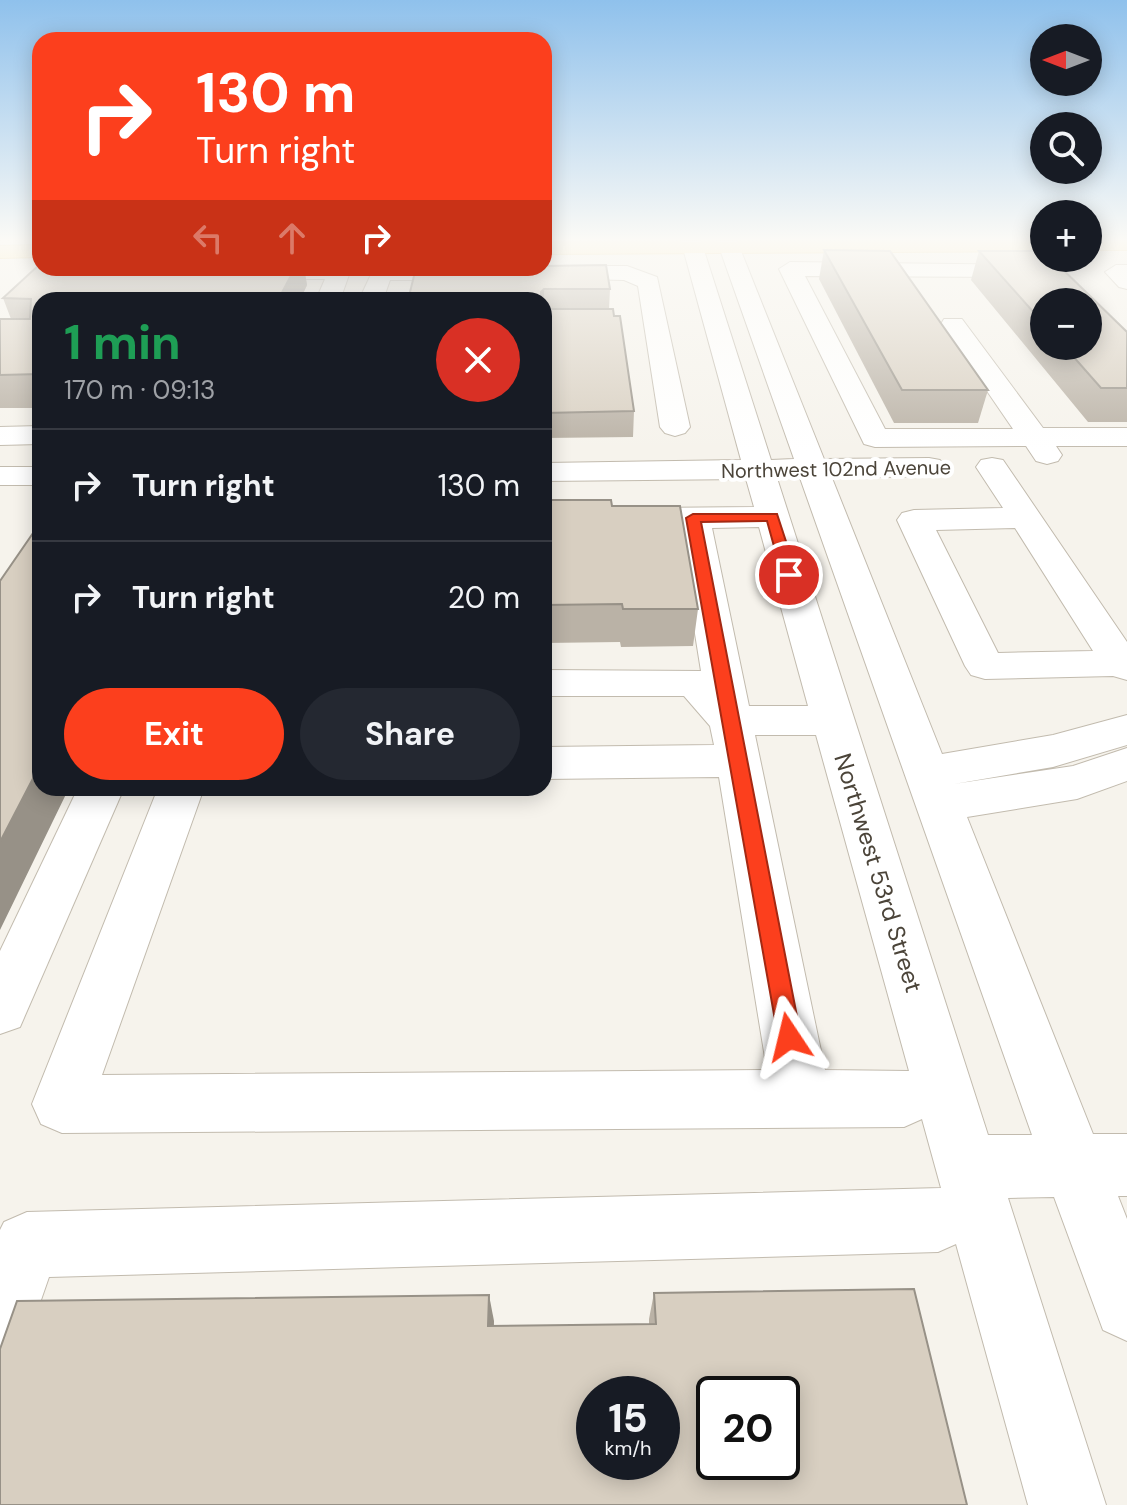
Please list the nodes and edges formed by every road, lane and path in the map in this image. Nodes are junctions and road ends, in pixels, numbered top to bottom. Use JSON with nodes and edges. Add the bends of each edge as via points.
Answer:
{"nodes":[{"id":1,"x":653,"y":311,"type":"edge"},
{"id":2,"x":711,"y":311,"type":"edge"},
{"id":3,"x":753,"y":311,"type":"edge"},
{"id":4,"x":812,"y":311,"type":"edge"},
{"id":5,"x":627,"y":322,"type":"dead end"},
{"id":6,"x":655,"y":322,"type":"junction"},
{"id":7,"x":714,"y":322,"type":"junction"},
{"id":8,"x":757,"y":322,"type":"junction"},
{"id":9,"x":817,"y":322,"type":"junction"},
{"id":10,"x":953,"y":324,"type":"dead end"},
{"id":11,"x":675,"y":427,"type":"dead end"},
{"id":12,"x":32,"y":435,"type":"edge"},
{"id":13,"x":0,"y":436,"type":"edge"},
{"id":14,"x":1035,"y":437,"type":"junction"},
{"id":15,"x":1127,"y":437,"type":"edge"},
{"id":16,"x":1127,"y":465,"type":"edge"},
{"id":17,"x":1055,"y":466,"type":"junction"},
{"id":18,"x":992,"y":467,"type":"junction"},
{"id":19,"x":813,"y":469,"type":"junction"},
{"id":20,"x":759,"y":470,"type":"junction"},
{"id":21,"x":552,"y":472,"type":"edge"},
{"id":22,"x":32,"y":476,"type":"edge"},
{"id":23,"x":1,"y":478,"type":"edge"},
{"id":24,"x":772,"y":517,"type":"junction"},
{"id":25,"x":693,"y":518,"type":"junction"},
{"id":26,"x":1026,"y":518,"type":"junction"},
{"id":27,"x":552,"y":519,"type":"edge"},
{"id":28,"x":1124,"y":665,"type":"edge"},
{"id":29,"x":552,"y":683,"type":"edge"},
{"id":30,"x":832,"y":720,"type":"junction"},
{"id":31,"x":1127,"y":730,"type":"edge"},
{"id":32,"x":734,"y":741,"type":"junction"},
{"id":33,"x":552,"y":762,"type":"edge"},
{"id":34,"x":1127,"y":764,"type":"edge"},
{"id":35,"x":933,"y":788,"type":"junction"},
{"id":36,"x":97,"y":796,"type":"edge"},
{"id":37,"x":178,"y":796,"type":"edge"},
{"id":38,"x":0,"y":1009,"type":"edge"},
{"id":39,"x":801,"y":1098,"type":"junction"},
{"id":40,"x":904,"y":1098,"type":"dead end"},
{"id":41,"x":1101,"y":1165,"type":"edge"},
{"id":42,"x":953,"y":1193,"type":"junction"},
{"id":43,"x":1127,"y":1306,"type":"edge"},
{"id":44,"x":0,"y":1321,"type":"edge"},
{"id":45,"x":1067,"y":1505,"type":"edge"}],
"edges":[{"from":1,"to":6,"type":"street"},
{"from":2,"to":7,"type":"street","name":"Northwest 53rd Street"},
{"from":3,"to":8,"type":"street"},
{"from":4,"to":9,"type":"street"},
{"from":5,"to":6,"type":"street"},
{"from":6,"to":7,"type":"street"},
{"from":6,"to":11,"type":"street"},
{"from":7,"to":8,"type":"street"},
{"from":7,"to":20,"type":"street","name":"Northwest 53rd Street"},
{"from":8,"to":9,"type":"street"},
{"from":8,"to":19,"type":"street"},
{"from":9,"to":14,"type":"street","via":[[875,438]]},
{"from":10,"to":14,"type":"street"},
{"from":12,"to":13,"type":"street"},
{"from":14,"to":15,"type":"street"},
{"from":14,"to":17,"type":"street"},
{"from":16,"to":17,"type":"street","name":"Northwest 102nd Avenue"},
{"from":17,"to":18,"type":"street","name":"Northwest 102nd Avenue"},
{"from":18,"to":19,"type":"street","name":"Northwest 102nd Avenue"},
{"from":18,"to":26,"type":"street"},
{"from":19,"to":20,"type":"street","name":"Northwest 102nd Avenue"},
{"from":19,"to":35,"type":"street"},
{"from":20,"to":21,"type":"street","name":"Northwest 102nd Avenue"},
{"from":20,"to":24,"type":"street","name":"Northwest 53rd Street"},
{"from":22,"to":23,"type":"street"},
{"from":24,"to":25,"type":"street"},
{"from":24,"to":30,"type":"street","name":"Northwest 53rd Street"},
{"from":25,"to":27,"type":"street"},
{"from":25,"to":32,"type":"street"},
{"from":26,"to":28,"type":"street"},
{"from":26,"to":28,"type":"street","via":[[914,520],[985,666]]},
{"from":29,"to":32,"type":"street","via":[[695,683]]},
{"from":30,"to":32,"type":"street"},
{"from":30,"to":42,"type":"street","name":"Northwest 53rd Street"},
{"from":31,"to":35,"type":"street"},
{"from":32,"to":33,"type":"street"},
{"from":32,"to":39,"type":"street"},
{"from":34,"to":35,"type":"street","via":[[1077,782]]},
{"from":35,"to":41,"type":"street"},
{"from":36,"to":38,"type":"street"},
{"from":37,"to":39,"type":"street","via":[[62,1104]]},
{"from":39,"to":40,"type":"street"},
{"from":41,"to":42,"type":"street"},
{"from":41,"to":43,"type":"street"},
{"from":42,"to":44,"type":"street","via":[[27,1245]]},
{"from":42,"to":45,"type":"street","name":"Northwest 53rd Street"}]}
